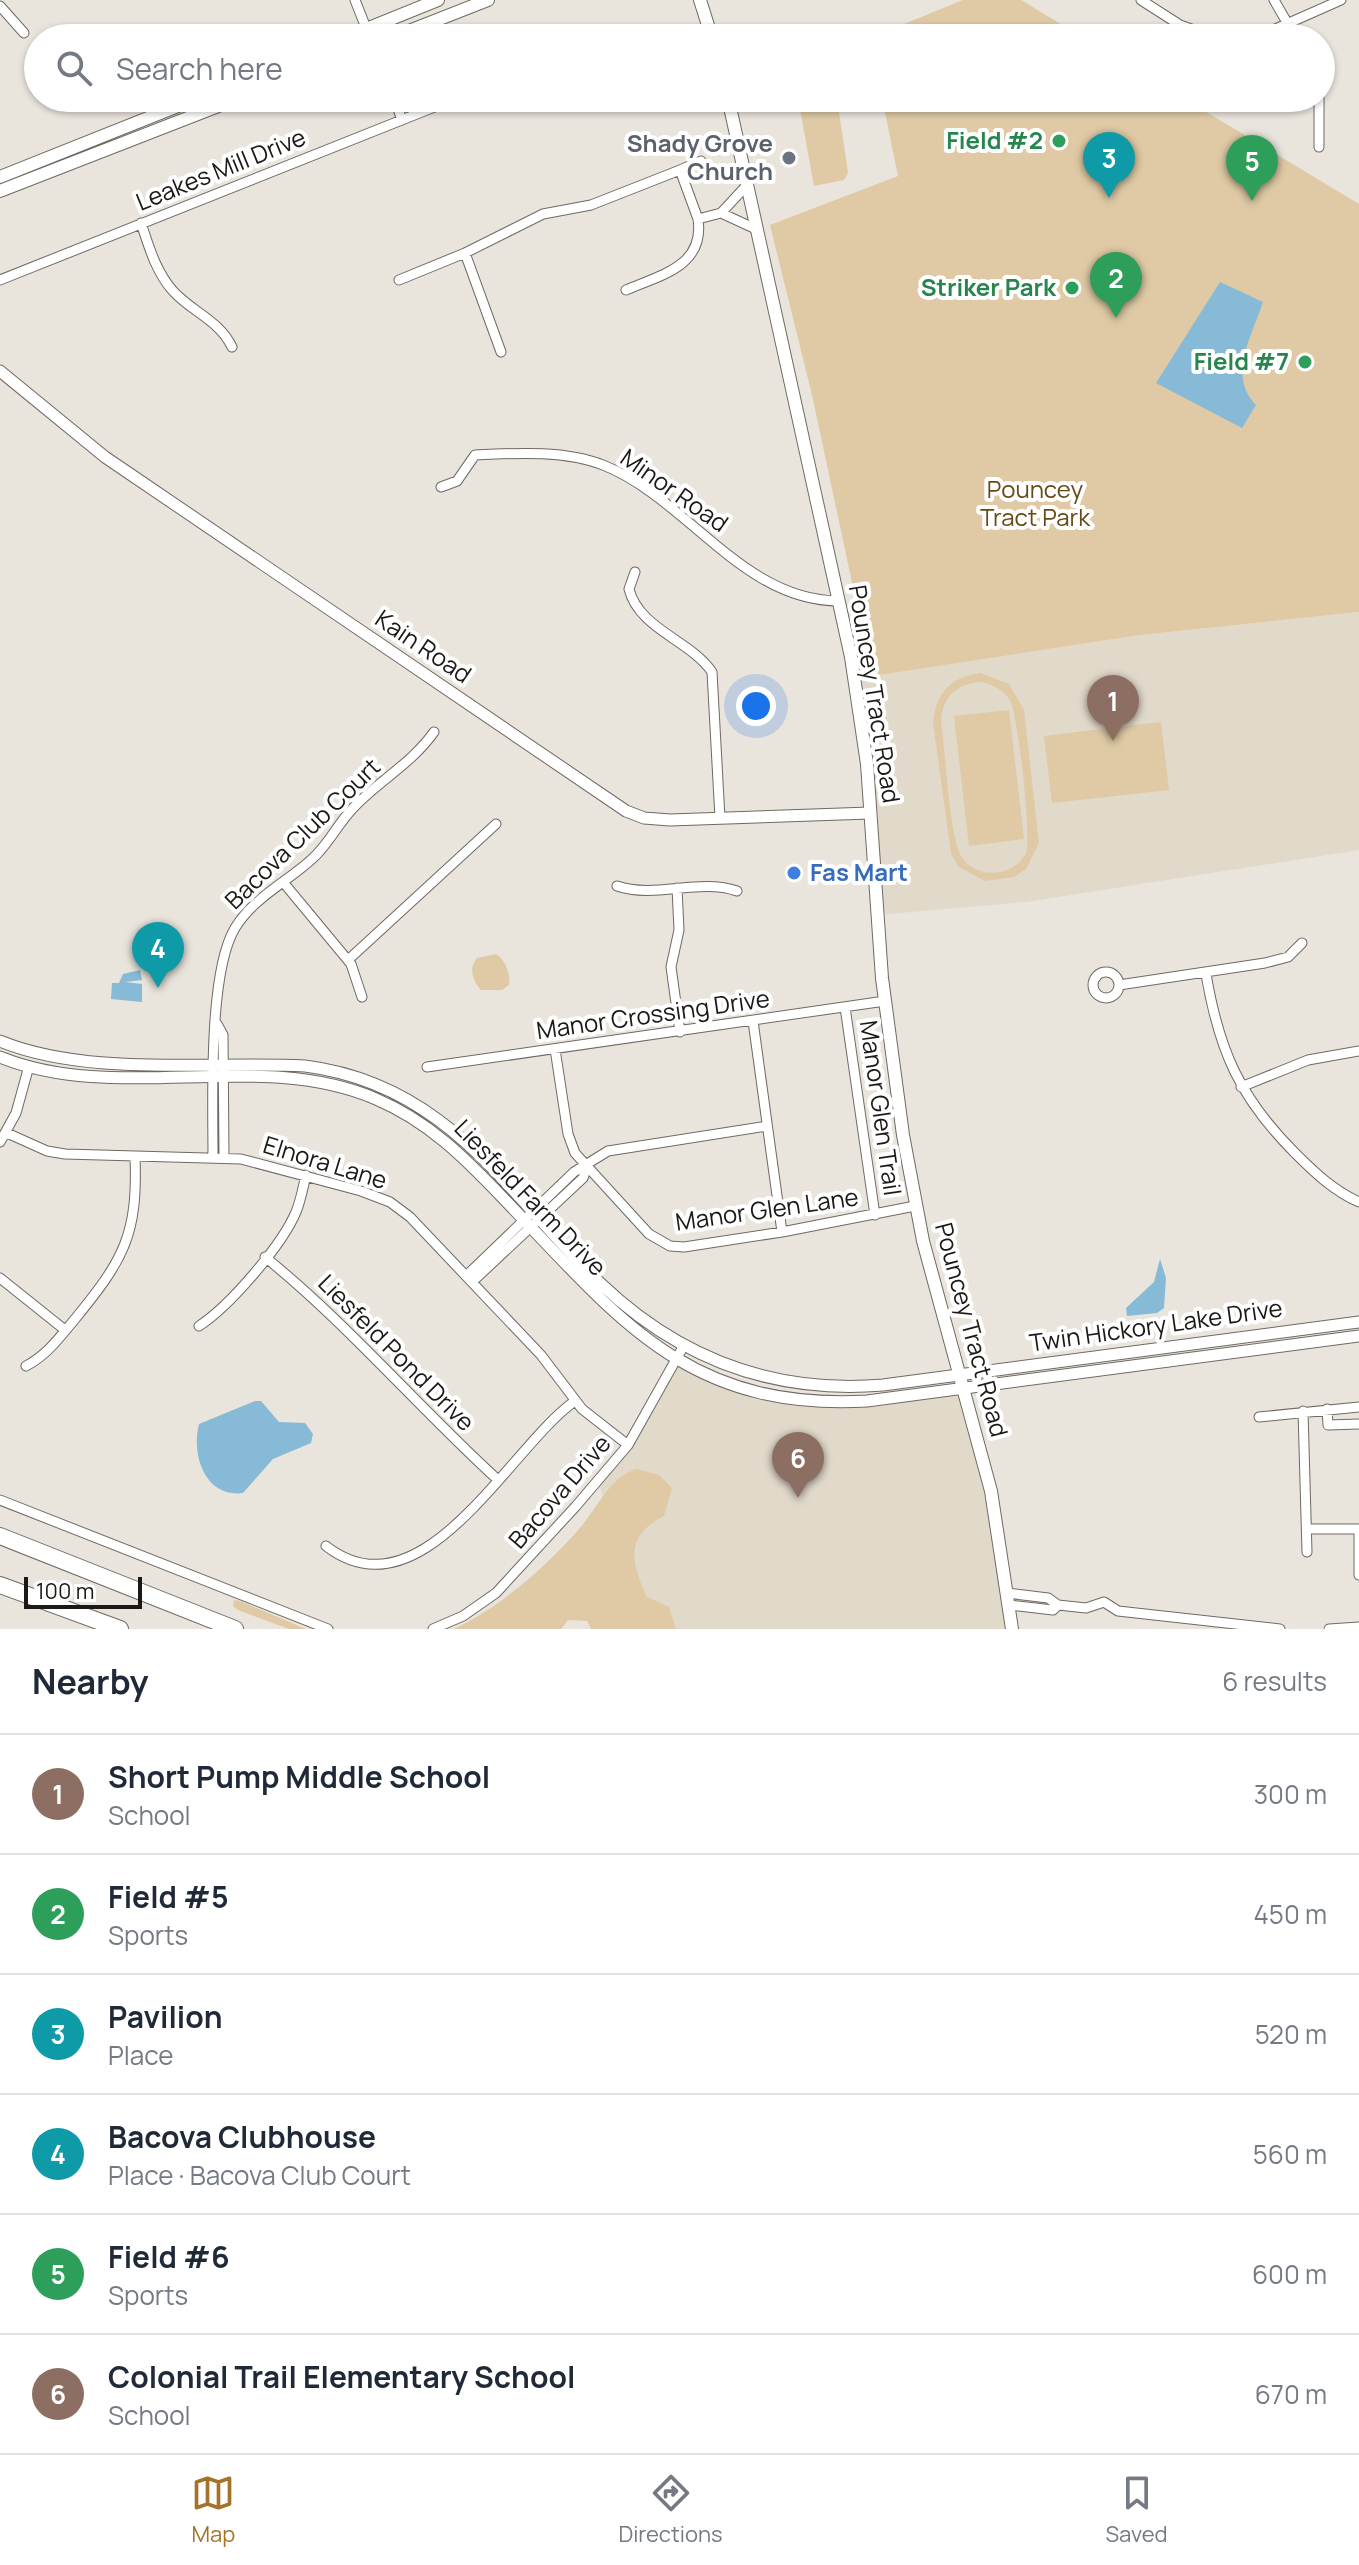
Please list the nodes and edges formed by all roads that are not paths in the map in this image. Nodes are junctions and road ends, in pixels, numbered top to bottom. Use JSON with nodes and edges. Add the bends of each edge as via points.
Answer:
{"nodes":[{"id":1,"x":355,"y":0,"type":"edge"},
{"id":2,"x":438,"y":0,"type":"edge"},
{"id":3,"x":488,"y":0,"type":"edge"},
{"id":4,"x":700,"y":0,"type":"edge"},
{"id":5,"x":1141,"y":0,"type":"edge"},
{"id":6,"x":1274,"y":0,"type":"edge"},
{"id":7,"x":1341,"y":0,"type":"edge"},
{"id":8,"x":0,"y":6,"type":"edge"},
{"id":9,"x":364,"y":24,"type":"edge"},
{"id":10,"x":389,"y":24,"type":"edge"},
{"id":11,"x":427,"y":24,"type":"edge"},
{"id":12,"x":708,"y":24,"type":"edge"},
{"id":13,"x":1178,"y":24,"type":"edge"},
{"id":14,"x":1288,"y":24,"type":"edge"},
{"id":15,"x":1291,"y":24,"type":"edge"},
{"id":16,"x":24,"y":33,"type":"dead end"},
{"id":17,"x":163,"y":112,"type":"edge"},
{"id":18,"x":203,"y":112,"type":"edge"},
{"id":19,"x":399,"y":112,"type":"edge"},
{"id":20,"x":422,"y":112,"type":"edge"},
{"id":21,"x":731,"y":112,"type":"edge"},
{"id":22,"x":1319,"y":112,"type":"edge"},
{"id":23,"x":402,"y":120,"type":"junction"},
{"id":24,"x":1319,"y":147,"type":"dead end"},
{"id":25,"x":701,"y":161,"type":"dead end"},
{"id":26,"x":680,"y":170,"type":"junction"},
{"id":27,"x":0,"y":177,"type":"edge"},
{"id":28,"x":748,"y":184,"type":"junction"},
{"id":29,"x":0,"y":191,"type":"edge"},
{"id":30,"x":721,"y":213,"type":"junction"},
{"id":31,"x":698,"y":219,"type":"junction"},
{"id":32,"x":141,"y":223,"type":"junction"},
{"id":33,"x":759,"y":230,"type":"junction"},
{"id":34,"x":465,"y":253,"type":"junction"},
{"id":35,"x":0,"y":280,"type":"edge"},
{"id":36,"x":399,"y":280,"type":"dead end"},
{"id":37,"x":626,"y":290,"type":"dead end"},
{"id":38,"x":232,"y":347,"type":"dead end"},
{"id":39,"x":501,"y":352,"type":"dead end"},
{"id":40,"x":0,"y":371,"type":"edge"},
{"id":41,"x":441,"y":487,"type":"dead end"},
{"id":42,"x":635,"y":572,"type":"dead end"},
{"id":43,"x":839,"y":601,"type":"junction"},
{"id":44,"x":434,"y":732,"type":"dead end"},
{"id":45,"x":870,"y":813,"type":"junction"},
{"id":46,"x":720,"y":818,"type":"junction"},
{"id":47,"x":496,"y":824,"type":"dead end"},
{"id":48,"x":283,"y":882,"type":"junction"},
{"id":49,"x":617,"y":886,"type":"dead end"},
{"id":50,"x":677,"y":888,"type":"junction"},
{"id":51,"x":737,"y":891,"type":"dead end"},
{"id":52,"x":1302,"y":943,"type":"dead end"},
{"id":53,"x":348,"y":960,"type":"junction"},
{"id":54,"x":1206,"y":974,"type":"junction"},
{"id":55,"x":1119,"y":985,"type":"dead end"},
{"id":56,"x":362,"y":997,"type":"dead end"},
{"id":57,"x":885,"y":1001,"type":"junction"},
{"id":58,"x":845,"y":1007,"type":"junction"},
{"id":59,"x":753,"y":1021,"type":"junction"},
{"id":60,"x":680,"y":1032,"type":"junction"},
{"id":61,"x":0,"y":1041,"type":"edge"},
{"id":62,"x":555,"y":1049,"type":"junction"},
{"id":63,"x":1359,"y":1051,"type":"edge"},
{"id":64,"x":0,"y":1057,"type":"edge"},
{"id":65,"x":219,"y":1064,"type":"junction"},
{"id":66,"x":29,"y":1066,"type":"junction"},
{"id":67,"x":427,"y":1067,"type":"dead end"},
{"id":68,"x":218,"y":1078,"type":"junction"},
{"id":69,"x":1241,"y":1087,"type":"junction"},
{"id":70,"x":767,"y":1126,"type":"junction"},
{"id":71,"x":7,"y":1133,"type":"junction"},
{"id":72,"x":0,"y":1142,"type":"edge"},
{"id":73,"x":135,"y":1156,"type":"junction"},
{"id":74,"x":218,"y":1157,"type":"junction"},
{"id":75,"x":587,"y":1167,"type":"junction"},
{"id":76,"x":306,"y":1175,"type":"junction"},
{"id":77,"x":1359,"y":1202,"type":"edge"},
{"id":78,"x":915,"y":1206,"type":"junction"},
{"id":79,"x":875,"y":1215,"type":"junction"},
{"id":80,"x":532,"y":1219,"type":"junction"},
{"id":81,"x":782,"y":1232,"type":"junction"},
{"id":82,"x":265,"y":1257,"type":"junction"},
{"id":83,"x":0,"y":1278,"type":"edge"},
{"id":84,"x":469,"y":1279,"type":"junction"},
{"id":85,"x":1359,"y":1322,"type":"edge"},
{"id":86,"x":199,"y":1326,"type":"dead end"},
{"id":87,"x":65,"y":1330,"type":"junction"},
{"id":88,"x":1359,"y":1336,"type":"edge"},
{"id":89,"x":683,"y":1347,"type":"junction"},
{"id":90,"x":677,"y":1359,"type":"junction"},
{"id":91,"x":26,"y":1366,"type":"dead end"},
{"id":92,"x":959,"y":1375,"type":"junction"},
{"id":93,"x":963,"y":1388,"type":"junction"},
{"id":94,"x":575,"y":1401,"type":"junction"},
{"id":95,"x":1359,"y":1407,"type":"edge"},
{"id":96,"x":1327,"y":1409,"type":"junction"},
{"id":97,"x":1303,"y":1411,"type":"junction"},
{"id":98,"x":1259,"y":1417,"type":"dead end"},
{"id":99,"x":1359,"y":1424,"type":"edge"},
{"id":100,"x":628,"y":1445,"type":"junction"},
{"id":101,"x":498,"y":1480,"type":"junction"},
{"id":102,"x":0,"y":1500,"type":"edge"},
{"id":103,"x":1307,"y":1529,"type":"junction"},
{"id":104,"x":1359,"y":1529,"type":"edge"},
{"id":105,"x":0,"y":1536,"type":"edge"},
{"id":106,"x":326,"y":1546,"type":"dead end"},
{"id":107,"x":1307,"y":1552,"type":"dead end"},
{"id":108,"x":1359,"y":1575,"type":"edge"},
{"id":109,"x":0,"y":1585,"type":"edge"},
{"id":110,"x":1008,"y":1599,"type":"junction"},
{"id":111,"x":1150,"y":1615,"type":"junction"},
{"id":112,"x":1205,"y":1626,"type":"edge"},
{"id":113,"x":1359,"y":1627,"type":"edge"},
{"id":114,"x":120,"y":1629,"type":"edge"},
{"id":115,"x":235,"y":1629,"type":"edge"},
{"id":116,"x":328,"y":1629,"type":"edge"},
{"id":117,"x":433,"y":1629,"type":"edge"},
{"id":118,"x":1012,"y":1629,"type":"edge"},
{"id":119,"x":1149,"y":1629,"type":"edge"},
{"id":120,"x":1280,"y":1629,"type":"edge"},
{"id":121,"x":1329,"y":1629,"type":"edge"}],
"edges":[{"from":1,"to":9,"type":"street"},
{"from":2,"to":10,"type":"main road"},
{"from":3,"to":11,"type":"main road"},
{"from":4,"to":12,"type":"main road"},
{"from":5,"to":13,"type":"street"},
{"from":6,"to":14,"type":"street"},
{"from":7,"to":15,"type":"street"},
{"from":8,"to":16,"type":"street"},
{"from":17,"to":27,"type":"main road"},
{"from":18,"to":29,"type":"main road"},
{"from":19,"to":23,"type":"street"},
{"from":20,"to":23,"type":"street","name":"Leakes Mill Drive"},
{"from":21,"to":28,"type":"main road","name":"Pouncey Tract Road"},
{"from":22,"to":24,"type":"street"},
{"from":23,"to":32,"type":"street","name":"Leakes Mill Drive"},
{"from":25,"to":26,"type":"street"},
{"from":26,"to":31,"type":"street"},
{"from":26,"to":34,"type":"street","via":[[591,205],[543,214]]},
{"from":28,"to":30,"type":"street"},
{"from":28,"to":33,"type":"main road","name":"Pouncey Tract Road"},
{"from":30,"to":31,"type":"street"},
{"from":30,"to":33,"type":"street"},
{"from":31,"to":37,"type":"street","via":[[701,235],[683,266]]},
{"from":32,"to":35,"type":"street","name":"Leakes Mill Drive"},
{"from":32,"to":38,"type":"street","via":[[164,281],[219,326]]},
{"from":33,"to":43,"type":"main road","name":"Pouncey Tract Road"},
{"from":34,"to":36,"type":"street"},
{"from":34,"to":39,"type":"street"},
{"from":40,"to":46,"type":"street","name":"Kain Road","via":[[102,455],[626,811],[653,820]]},
{"from":41,"to":43,"type":"street","name":"Minor Road","via":[[457,481],[475,455],[593,461],[647,490],[758,575],[807,597]]},
{"from":42,"to":46,"type":"street","via":[[629,589],[641,614],[712,672]]},
{"from":43,"to":45,"type":"main road","name":"Pouncey Tract Road","via":[[861,719]]},
{"from":44,"to":48,"type":"street","name":"Bacova Club Court","via":[[410,761],[352,809],[313,859]]},
{"from":45,"to":46,"type":"street","name":"Kain Road"},
{"from":45,"to":57,"type":"main road","name":"Pouncey Tract Road"},
{"from":47,"to":53,"type":"street"},
{"from":48,"to":53,"type":"street"},
{"from":48,"to":65,"type":"street","name":"Bacova Club Court","via":[[233,930],[223,961]]},
{"from":49,"to":50,"type":"street"},
{"from":50,"to":51,"type":"street"},
{"from":50,"to":60,"type":"street","via":[[679,930],[671,967]]},
{"from":52,"to":54,"type":"street","via":[[1288,957]]},
{"from":53,"to":56,"type":"street"},
{"from":54,"to":55,"type":"street"},
{"from":54,"to":69,"type":"street","via":[[1215,1026]]},
{"from":57,"to":58,"type":"street","name":"Manor Crossing Drive"},
{"from":57,"to":78,"type":"main road","name":"Pouncey Tract Road"},
{"from":58,"to":59,"type":"street","name":"Manor Crossing Drive"},
{"from":58,"to":79,"type":"street","name":"Manor Glen Trail"},
{"from":59,"to":60,"type":"street","name":"Manor Crossing Drive"},
{"from":59,"to":70,"type":"street"},
{"from":60,"to":62,"type":"street","name":"Manor Crossing Drive"},
{"from":61,"to":65,"type":"street","name":"Liesfeld Farm Drive","via":[[67,1059]]},
{"from":62,"to":67,"type":"street","name":"Manor Crossing Drive"},
{"from":62,"to":75,"type":"street","name":"Manor Glen Lane","via":[[571,1144]]},
{"from":63,"to":69,"type":"street","via":[[1308,1060]]},
{"from":64,"to":66,"type":"street","name":"Liesfeld Farm Drive"},
{"from":65,"to":68,"type":"street","name":"Bacova Club Court"},
{"from":65,"to":80,"type":"street","name":"Liesfeld Farm Drive","via":[[322,1068],[388,1088],[461,1136]]},
{"from":66,"to":68,"type":"street","name":"Liesfeld Farm Drive","via":[[92,1076]]},
{"from":66,"to":71,"type":"street"},
{"from":68,"to":74,"type":"street","name":"Bacova Club Court"},
{"from":68,"to":80,"type":"street","name":"Liesfeld Farm Drive","via":[[318,1082],[389,1105],[459,1152]]},
{"from":69,"to":77,"type":"street","via":[[1265,1122],[1317,1174]]},
{"from":70,"to":75,"type":"street","via":[[619,1147]]},
{"from":70,"to":81,"type":"street"},
{"from":71,"to":72,"type":"street"},
{"from":71,"to":73,"type":"street","name":"Elnora Lane","via":[[47,1151]]},
{"from":73,"to":74,"type":"street","name":"Elnora Lane"},
{"from":73,"to":87,"type":"street","via":[[135,1211],[123,1250],[103,1285]]},
{"from":74,"to":76,"type":"street","name":"Elnora Lane"},
{"from":75,"to":80,"type":"street","via":[[583,1178]]},
{"from":75,"to":81,"type":"street","name":"Manor Glen Lane","via":[[649,1234],[670,1246]]},
{"from":76,"to":82,"type":"street","via":[[296,1213]]},
{"from":76,"to":84,"type":"street","name":"Elnora Lane","via":[[390,1202]]},
{"from":78,"to":79,"type":"street","name":"Manor Glen Lane"},
{"from":78,"to":92,"type":"main road","name":"Pouncey Tract Road"},
{"from":79,"to":81,"type":"street","name":"Manor Glen Lane"},
{"from":80,"to":84,"type":"street"},
{"from":80,"to":89,"type":"street","name":"Liesfeld Farm Drive","via":[[639,1317]]},
{"from":80,"to":90,"type":"street","name":"Liesfeld Farm Drive","via":[[623,1323]]},
{"from":82,"to":86,"type":"street","via":[[225,1307]]},
{"from":82,"to":101,"type":"street","name":"Liesfeld Pond Drive","via":[[342,1323]]},
{"from":83,"to":87,"type":"street"},
{"from":84,"to":94,"type":"street","name":"Elnora Lane","via":[[541,1355]]},
{"from":85,"to":92,"type":"street","name":"Twin Hickory Lake Drive"},
{"from":87,"to":91,"type":"street","via":[[46,1353]]},
{"from":88,"to":93,"type":"street","name":"Twin Hickory Lake Drive"},
{"from":89,"to":90,"type":"street","name":"Bacova Drive"},
{"from":89,"to":92,"type":"street","name":"Liesfeld Farm Drive","via":[[740,1371],[811,1386],[857,1387]]},
{"from":90,"to":93,"type":"street","name":"Liesfeld Farm Drive","via":[[739,1386],[809,1400],[867,1401]]},
{"from":90,"to":100,"type":"street","name":"Bacova Drive"},
{"from":92,"to":93,"type":"main road","name":"Pouncey Tract Road"},
{"from":93,"to":110,"type":"main road","name":"Pouncey Tract Road","via":[[991,1491]]},
{"from":94,"to":100,"type":"street","name":"Elnora Lane"},
{"from":94,"to":101,"type":"street"},
{"from":95,"to":96,"type":"street"},
{"from":96,"to":97,"type":"street"},
{"from":96,"to":99,"type":"street","via":[[1328,1425]]},
{"from":97,"to":98,"type":"street"},
{"from":97,"to":103,"type":"street"},
{"from":100,"to":117,"type":"street","name":"Bacova Drive","via":[[496,1593]]},
{"from":101,"to":106,"type":"street","via":[[446,1536],[420,1552],[367,1562]]},
{"from":102,"to":116,"type":"street"},
{"from":103,"to":104,"type":"street"},
{"from":103,"to":107,"type":"street"},
{"from":104,"to":108,"type":"street"},
{"from":105,"to":115,"type":"highway"},
{"from":109,"to":114,"type":"highway"},
{"from":110,"to":111,"type":"street","via":[[1053,1610],[1058,1605],[1086,1608],[1104,1602],[1118,1611]]},
{"from":110,"to":118,"type":"main road","name":"Pouncey Tract Road"},
{"from":111,"to":112,"type":"street"},
{"from":111,"to":119,"type":"street"},
{"from":112,"to":120,"type":"street"},
{"from":113,"to":121,"type":"street"}]}
